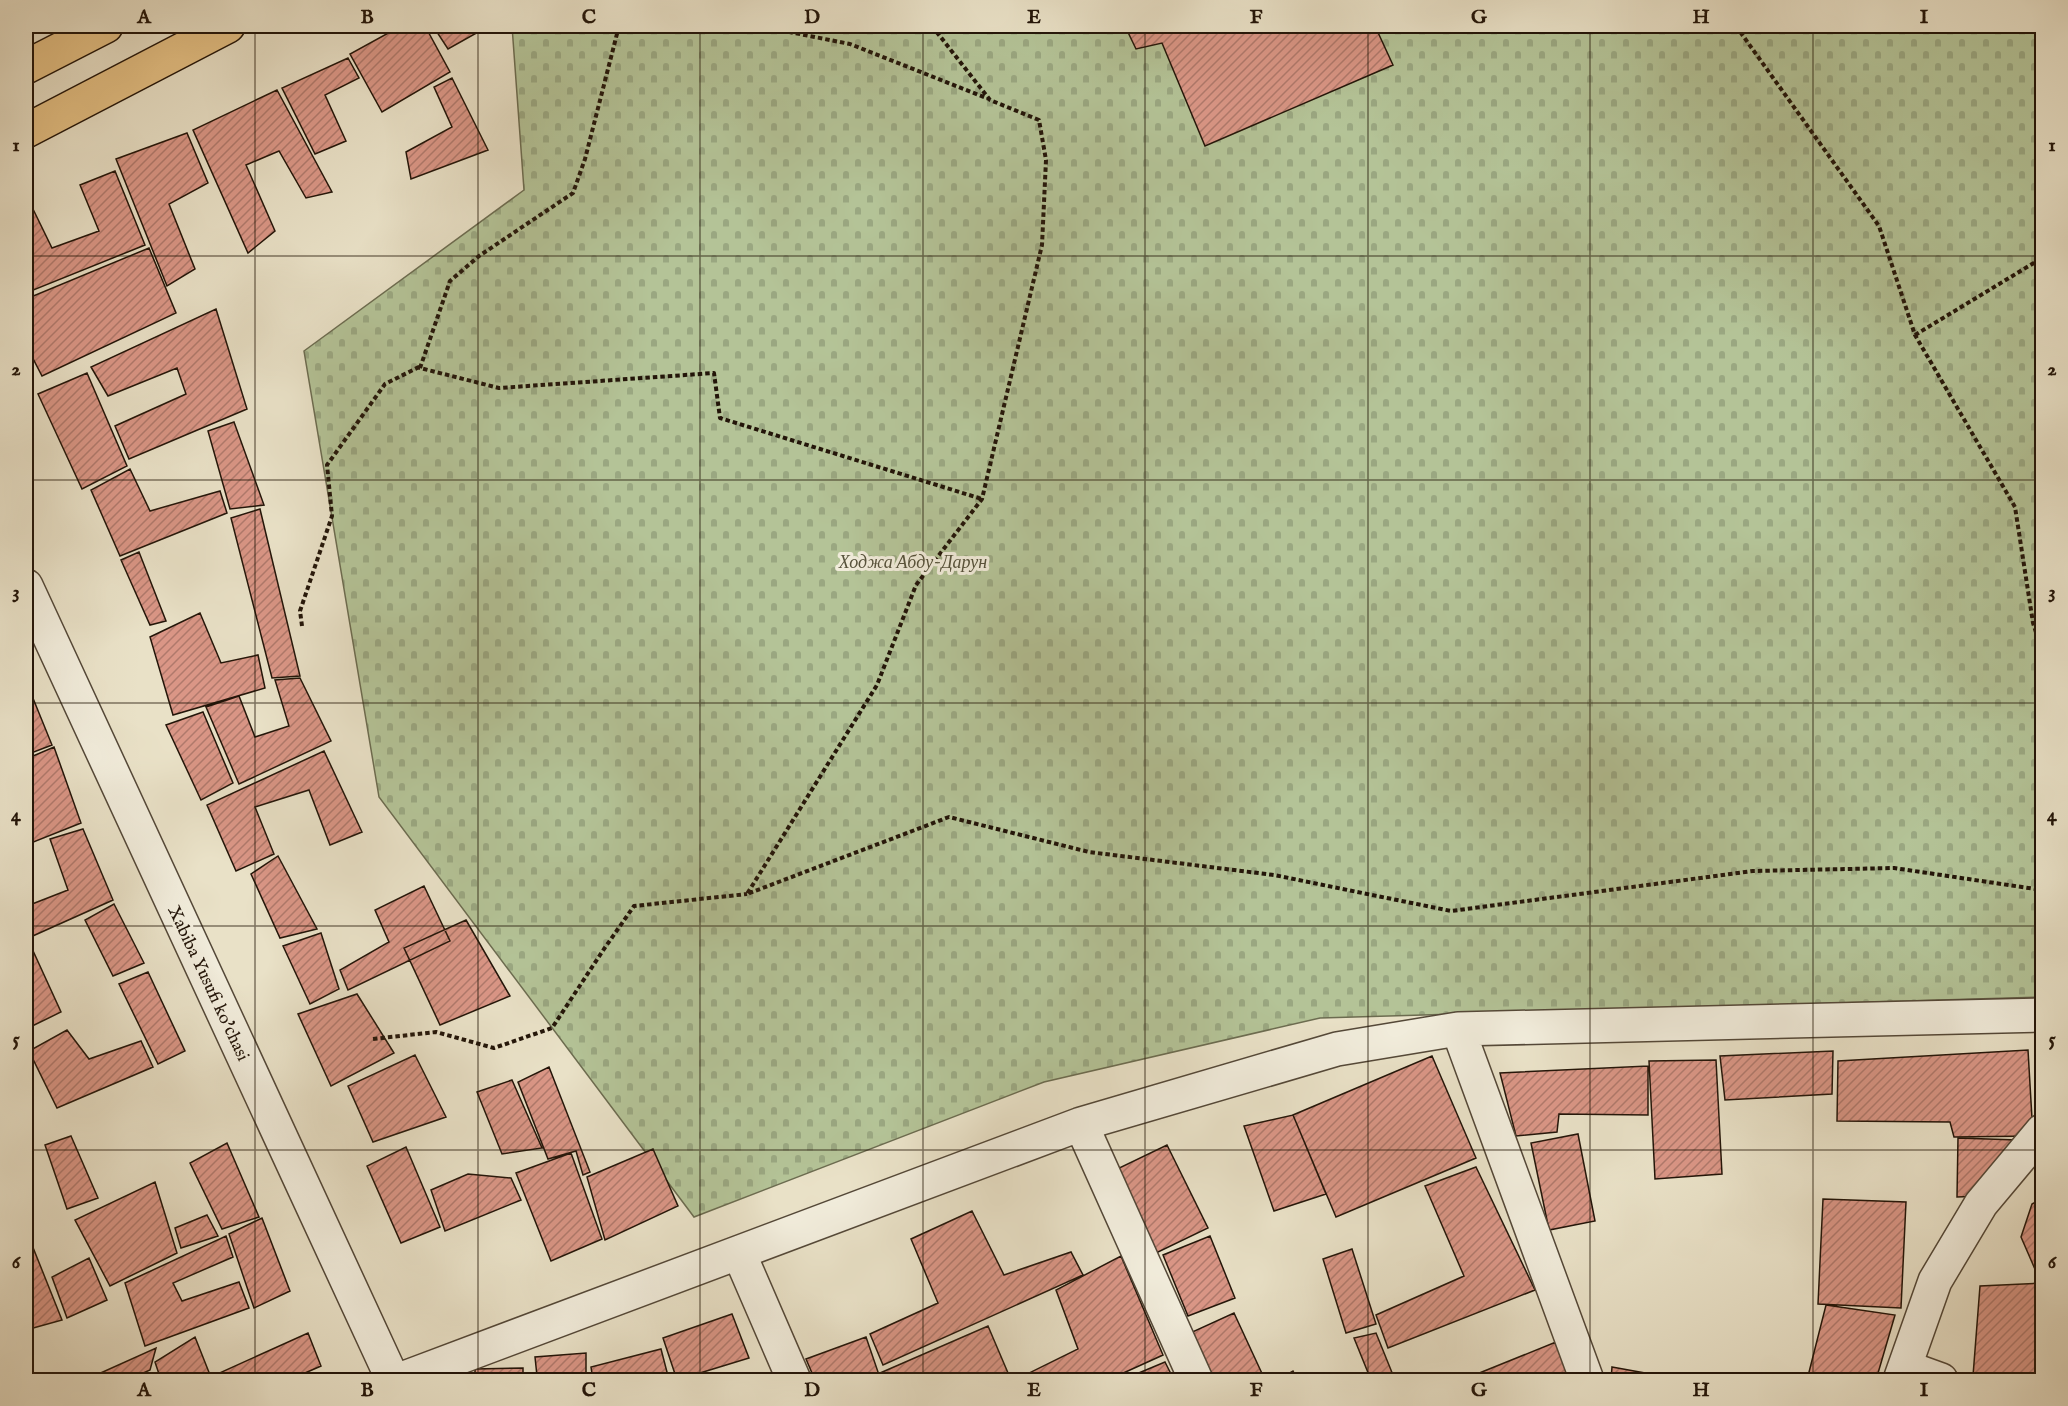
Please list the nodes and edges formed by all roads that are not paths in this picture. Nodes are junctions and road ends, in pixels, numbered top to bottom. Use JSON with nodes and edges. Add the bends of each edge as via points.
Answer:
{"nodes":[{"id":1,"x":106,"y":26,"type":"edge"},
{"id":2,"x":228,"y":26,"type":"edge"},
{"id":3,"x":26,"y":67,"type":"edge"},
{"id":4,"x":26,"y":131,"type":"edge"},
{"id":5,"x":26,"y":586,"type":"edge"},
{"id":6,"x":2043,"y":1015,"type":"edge"},
{"id":7,"x":1458,"y":1029,"type":"junction"},
{"id":8,"x":1081,"y":1124,"type":"junction"},
{"id":9,"x":2043,"y":1131,"type":"edge"},
{"id":10,"x":739,"y":1253,"type":"junction"},
{"id":11,"x":1903,"y":1374,"type":"edge"},
{"id":12,"x":393,"y":1380,"type":"edge"},
{"id":13,"x":399,"y":1380,"type":"edge"},
{"id":14,"x":794,"y":1380,"type":"edge"},
{"id":15,"x":1196,"y":1380,"type":"edge"},
{"id":16,"x":1587,"y":1380,"type":"edge"},
{"id":17,"x":1941,"y":1380,"type":"edge"}],
"edges":[{"from":1,"to":3,"type":"main road"},
{"from":2,"to":4,"type":"main road"},
{"from":5,"to":12,"type":"street","name":"Xabiba Yusufi ko'chasi"},
{"from":6,"to":7,"type":"street"},
{"from":7,"to":8,"type":"street","via":[[1336,1049]]},
{"from":7,"to":16,"type":"street"},
{"from":8,"to":10,"type":"street"},
{"from":8,"to":15,"type":"street"},
{"from":9,"to":11,"type":"street","via":[[1981,1204],[1935,1281]]},
{"from":10,"to":13,"type":"street"},
{"from":10,"to":14,"type":"street"},
{"from":11,"to":17,"type":"street"}]}
